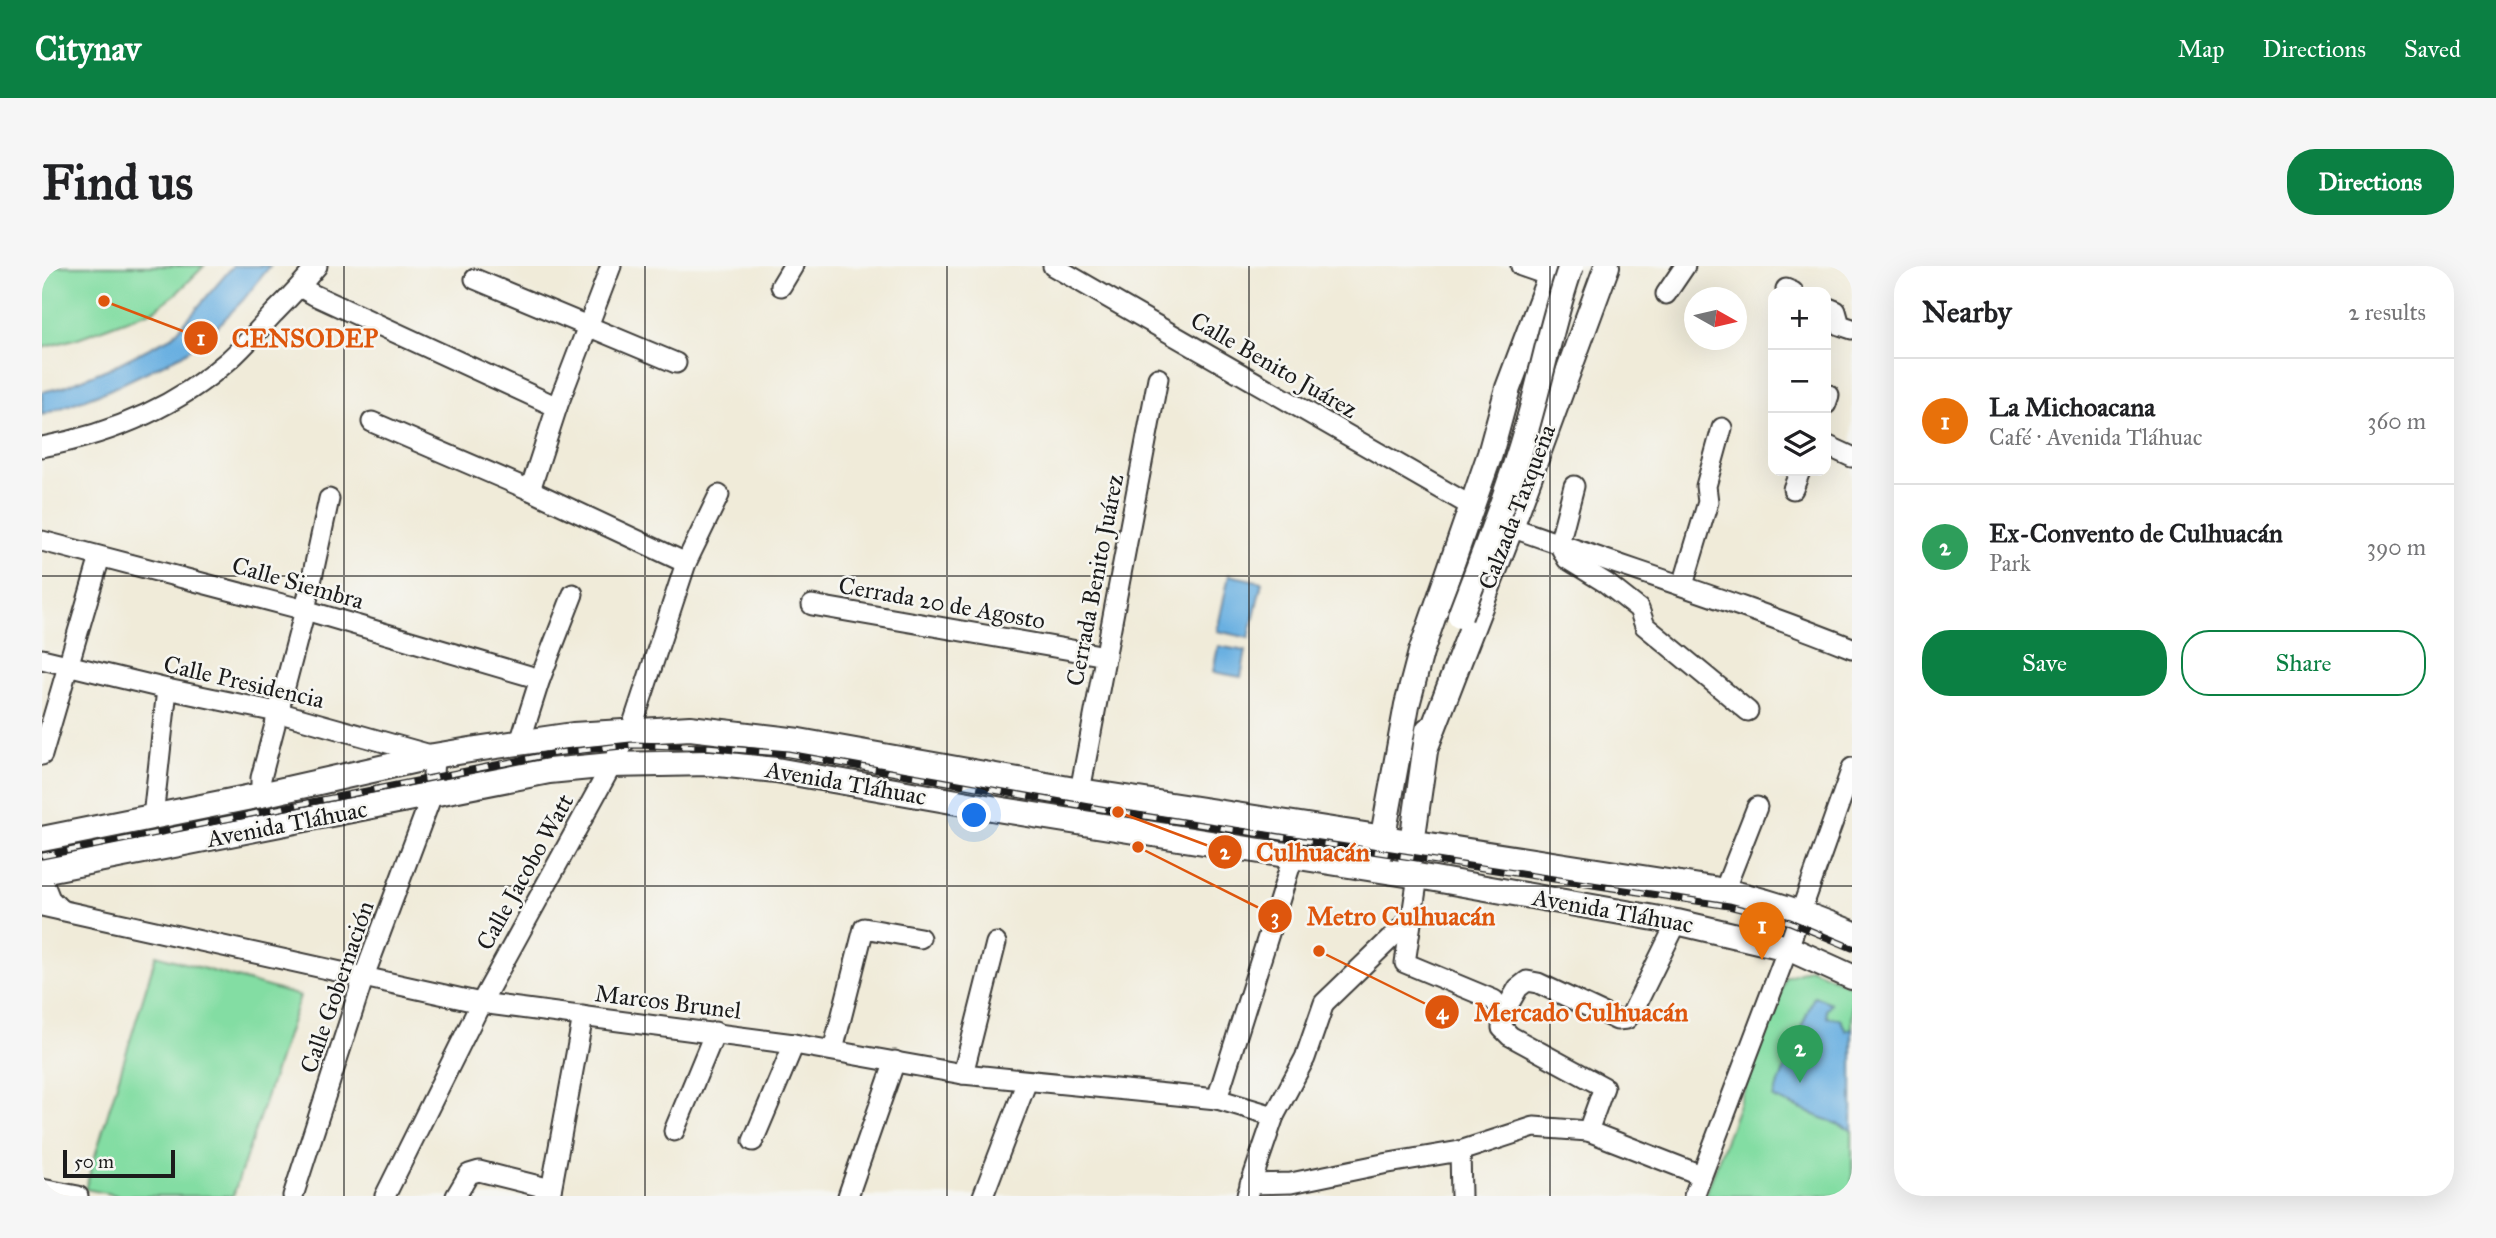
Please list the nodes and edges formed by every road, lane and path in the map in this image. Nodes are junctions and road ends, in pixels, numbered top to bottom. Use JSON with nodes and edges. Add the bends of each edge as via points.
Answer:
{"nodes":[{"id":1,"x":317,"y":266,"type":"edge"},
{"id":2,"x":611,"y":266,"type":"edge"},
{"id":3,"x":793,"y":266,"type":"edge"},
{"id":4,"x":1053,"y":266,"type":"edge"},
{"id":5,"x":1521,"y":266,"type":"edge"},
{"id":6,"x":1592,"y":266,"type":"edge"},
{"id":7,"x":1607,"y":266,"type":"edge"},
{"id":8,"x":1685,"y":266,"type":"edge"},
{"id":9,"x":1558,"y":269,"type":"edge"},
{"id":10,"x":475,"y":279,"type":"dead end"},
{"id":11,"x":781,"y":286,"type":"dead end"},
{"id":12,"x":300,"y":287,"type":"junction"},
{"id":13,"x":1666,"y":294,"type":"dead end"},
{"id":14,"x":1831,"y":309,"type":"edge"},
{"id":15,"x":588,"y":326,"type":"junction"},
{"id":16,"x":1852,"y":329,"type":"edge"},
{"id":17,"x":676,"y":363,"type":"dead end"},
{"id":18,"x":1158,"y":378,"type":"dead end"},
{"id":19,"x":557,"y":407,"type":"junction"},
{"id":20,"x":372,"y":422,"type":"dead end"},
{"id":21,"x":1722,"y":428,"type":"dead end"},
{"id":22,"x":42,"y":447,"type":"edge"},
{"id":23,"x":1831,"y":447,"type":"edge"},
{"id":24,"x":1490,"y":454,"type":"junction"},
{"id":25,"x":1852,"y":457,"type":"edge"},
{"id":26,"x":1798,"y":476,"type":"edge"},
{"id":27,"x":1574,"y":486,"type":"dead end"},
{"id":28,"x":1793,"y":489,"type":"dead end"},
{"id":29,"x":530,"y":490,"type":"junction"},
{"id":30,"x":719,"y":495,"type":"dead end"},
{"id":31,"x":329,"y":499,"type":"dead end"},
{"id":32,"x":1471,"y":506,"type":"junction"},
{"id":33,"x":1511,"y":527,"type":"junction"},
{"id":34,"x":42,"y":541,"type":"edge"},
{"id":35,"x":1559,"y":544,"type":"junction"},
{"id":36,"x":100,"y":556,"type":"junction"},
{"id":37,"x":686,"y":563,"type":"junction"},
{"id":38,"x":1683,"y":584,"type":"junction"},
{"id":39,"x":573,"y":594,"type":"dead end"},
{"id":40,"x":812,"y":606,"type":"dead end"},
{"id":41,"x":305,"y":610,"type":"junction"},
{"id":42,"x":1852,"y":648,"type":"edge"},
{"id":43,"x":1106,"y":656,"type":"junction"},
{"id":44,"x":42,"y":659,"type":"edge"},
{"id":45,"x":69,"y":664,"type":"junction"},
{"id":46,"x":540,"y":679,"type":"junction"},
{"id":47,"x":167,"y":689,"type":"junction"},
{"id":48,"x":1748,"y":711,"type":"dead end"},
{"id":49,"x":277,"y":712,"type":"junction"},
{"id":50,"x":631,"y":730,"type":"junction"},
{"id":51,"x":520,"y":742,"type":"junction"},
{"id":52,"x":1426,"y":747,"type":"junction"},
{"id":53,"x":42,"y":755,"type":"edge"},
{"id":54,"x":434,"y":756,"type":"junction"},
{"id":55,"x":893,"y":756,"type":"junction"},
{"id":56,"x":611,"y":765,"type":"junction"},
{"id":57,"x":1852,"y":768,"type":"edge"},
{"id":58,"x":886,"y":789,"type":"junction"},
{"id":59,"x":1080,"y":791,"type":"junction"},
{"id":60,"x":261,"y":795,"type":"junction"},
{"id":61,"x":432,"y":795,"type":"junction"},
{"id":62,"x":1757,"y":807,"type":"dead end"},
{"id":63,"x":153,"y":817,"type":"junction"},
{"id":64,"x":1383,"y":838,"type":"junction"},
{"id":65,"x":42,"y":839,"type":"edge"},
{"id":66,"x":1412,"y":842,"type":"junction"},
{"id":67,"x":1293,"y":857,"type":"junction"},
{"id":68,"x":1377,"y":870,"type":"junction"},
{"id":69,"x":42,"y":872,"type":"edge"},
{"id":70,"x":1413,"y":875,"type":"junction"},
{"id":71,"x":42,"y":879,"type":"edge"},
{"id":72,"x":1724,"y":891,"type":"junction"},
{"id":73,"x":51,"y":908,"type":"edge"},
{"id":74,"x":1800,"y":912,"type":"junction"},
{"id":75,"x":1413,"y":917,"type":"junction"},
{"id":76,"x":1677,"y":922,"type":"junction"},
{"id":77,"x":1852,"y":933,"type":"edge"},
{"id":78,"x":920,"y":939,"type":"dead end"},
{"id":79,"x":996,"y":943,"type":"dead end"},
{"id":80,"x":1788,"y":948,"type":"junction"},
{"id":81,"x":1852,"y":977,"type":"edge"},
{"id":82,"x":363,"y":979,"type":"junction"},
{"id":83,"x":481,"y":1003,"type":"junction"},
{"id":84,"x":1503,"y":1014,"type":"junction"},
{"id":85,"x":583,"y":1016,"type":"junction"},
{"id":86,"x":715,"y":1032,"type":"junction"},
{"id":87,"x":794,"y":1044,"type":"junction"},
{"id":88,"x":834,"y":1050,"type":"junction"},
{"id":89,"x":895,"y":1061,"type":"junction"},
{"id":90,"x":963,"y":1074,"type":"junction"},
{"id":91,"x":1027,"y":1081,"type":"junction"},
{"id":92,"x":1217,"y":1099,"type":"junction"},
{"id":93,"x":1274,"y":1116,"type":"junction"},
{"id":94,"x":1588,"y":1130,"type":"junction"},
{"id":95,"x":674,"y":1131,"type":"dead end"},
{"id":96,"x":753,"y":1141,"type":"dead end"},
{"id":97,"x":1460,"y":1151,"type":"junction"},
{"id":98,"x":1701,"y":1175,"type":"junction"},
{"id":99,"x":42,"y":1189,"type":"edge"},
{"id":100,"x":1248,"y":1190,"type":"edge"},
{"id":101,"x":551,"y":1193,"type":"edge"},
{"id":102,"x":78,"y":1196,"type":"edge"},
{"id":103,"x":293,"y":1196,"type":"edge"},
{"id":104,"x":385,"y":1196,"type":"edge"},
{"id":105,"x":456,"y":1196,"type":"edge"},
{"id":106,"x":848,"y":1196,"type":"edge"},
{"id":107,"x":983,"y":1196,"type":"edge"},
{"id":108,"x":1461,"y":1196,"type":"edge"},
{"id":109,"x":1694,"y":1196,"type":"edge"}],
"edges":[{"from":1,"to":12,"type":"street"},
{"from":2,"to":15,"type":"street"},
{"from":3,"to":11,"type":"street"},
{"from":4,"to":32,"type":"street","name":"Calle Benito Juárez"},
{"from":5,"to":9,"type":"street"},
{"from":6,"to":24,"type":"main road","name":"Calzada Taxqueña","via":[[1572,313]]},
{"from":7,"to":33,"type":"main road","name":"Calzada Taxqueña"},
{"from":8,"to":13,"type":"street"},
{"from":9,"to":24,"type":"main road","name":"Calzada Taxqueña","via":[[1508,388]]},
{"from":9,"to":52,"type":"main road","name":"Calzada Taxqueña","bridge":true,"via":[[1556,307],[1533,403],[1502,504],[1430,699]]},
{"from":10,"to":15,"type":"street"},
{"from":12,"to":19,"type":"street"},
{"from":12,"to":22,"type":"street","via":[[203,381],[139,418]]},
{"from":14,"to":16,"type":"street","via":[[1840,325]]},
{"from":15,"to":17,"type":"street"},
{"from":15,"to":19,"type":"street"},
{"from":18,"to":43,"type":"street","name":"Cerrada Benito Juárez"},
{"from":19,"to":29,"type":"street"},
{"from":20,"to":29,"type":"street"},
{"from":21,"to":38,"type":"street","via":[[1706,486],[1708,502]]},
{"from":23,"to":25,"type":"street"},
{"from":24,"to":32,"type":"main road","name":"Calzada Taxqueña"},
{"from":26,"to":28,"type":"street"},
{"from":27,"to":35,"type":"street"},
{"from":29,"to":37,"type":"street"},
{"from":30,"to":37,"type":"street","name":"Calle Jacobo Watt"},
{"from":31,"to":41,"type":"street"},
{"from":32,"to":64,"type":"main road","name":"Calzada Taxqueña","via":[[1421,652]]},
{"from":33,"to":35,"type":"street"},
{"from":33,"to":52,"type":"main road","name":"Calzada Taxqueña"},
{"from":34,"to":36,"type":"street","name":"Calle Siembra"},
{"from":35,"to":38,"type":"street"},
{"from":35,"to":48,"type":"street","via":[[1567,559],[1639,609],[1645,626]]},
{"from":36,"to":41,"type":"street","name":"Calle Siembra"},
{"from":36,"to":45,"type":"street"},
{"from":37,"to":50,"type":"street","name":"Calle Jacobo Watt"},
{"from":38,"to":42,"type":"street"},
{"from":39,"to":46,"type":"street"},
{"from":40,"to":43,"type":"street","name":"Cerrada 20 de Agosto"},
{"from":41,"to":46,"type":"street","name":"Calle Siembra"},
{"from":41,"to":49,"type":"street"},
{"from":43,"to":59,"type":"street","name":"Cerrada Benito Juárez"},
{"from":44,"to":45,"type":"street","name":"Calle Presidencia"},
{"from":45,"to":47,"type":"street","name":"Calle Presidencia"},
{"from":45,"to":53,"type":"street"},
{"from":46,"to":51,"type":"street"},
{"from":47,"to":49,"type":"street","name":"Calle Presidencia"},
{"from":47,"to":63,"type":"street"},
{"from":49,"to":54,"type":"street","name":"Calle Presidencia"},
{"from":49,"to":60,"type":"street"},
{"from":50,"to":51,"type":"main road","name":"Avenida Tláhuac"},
{"from":50,"to":55,"type":"main road","name":"Avenida Tláhuac","via":[[690,728]]},
{"from":50,"to":56,"type":"street","name":"Calle Jacobo Watt"},
{"from":51,"to":54,"type":"main road","name":"Avenida Tláhuac"},
{"from":52,"to":66,"type":"main road","name":"Calzada Taxqueña"},
{"from":54,"to":60,"type":"main road","name":"Avenida Tláhuac"},
{"from":54,"to":61,"type":"street","name":"Calle Gobernación"},
{"from":55,"to":58,"type":"main road"},
{"from":55,"to":59,"type":"main road","name":"Avenida Tláhuac"},
{"from":56,"to":58,"type":"main road","name":"Avenida Tláhuac","via":[[709,763]]},
{"from":56,"to":61,"type":"main road","name":"Avenida Tláhuac","via":[[549,771]]},
{"from":56,"to":83,"type":"street","name":"Calle Jacobo Watt"},
{"from":57,"to":74,"type":"street"},
{"from":58,"to":67,"type":"main road","name":"Avenida Tláhuac"},
{"from":59,"to":64,"type":"main road","name":"Avenida Tláhuac"},
{"from":60,"to":63,"type":"main road","name":"Avenida Tláhuac"},
{"from":61,"to":69,"type":"main road","name":"Avenida Tláhuac"},
{"from":61,"to":82,"type":"street","name":"Calle Gobernación"},
{"from":62,"to":72,"type":"street"},
{"from":63,"to":65,"type":"main road","name":"Avenida Tláhuac"},
{"from":64,"to":66,"type":"main road","name":"Avenida Tláhuac"},
{"from":64,"to":68,"type":"main road","name":"Calzada Taxqueña"},
{"from":66,"to":70,"type":"main road","name":"Calzada Taxqueña"},
{"from":66,"to":72,"type":"main road","name":"Avenida Tláhuac"},
{"from":67,"to":68,"type":"main road","name":"Avenida Tláhuac"},
{"from":67,"to":92,"type":"street"},
{"from":68,"to":70,"type":"main road","name":"Avenida Tláhuac"},
{"from":70,"to":75,"type":"street"},
{"from":70,"to":76,"type":"main road","name":"Avenida Tláhuac"},
{"from":71,"to":73,"type":"street","name":"Marcos Brunel"},
{"from":72,"to":74,"type":"main road","name":"Avenida Tláhuac"},
{"from":73,"to":82,"type":"street","name":"Marcos Brunel"},
{"from":74,"to":77,"type":"main road","name":"Avenida Tláhuac"},
{"from":74,"to":80,"type":"street"},
{"from":75,"to":84,"type":"street","via":[[1405,963],[1494,1000]]},
{"from":75,"to":93,"type":"street","via":[[1324,1003],[1305,1058]]},
{"from":76,"to":80,"type":"main road","name":"Avenida Tláhuac"},
{"from":76,"to":84,"type":"street","via":[[1627,1019],[1617,1020],[1527,981]]},
{"from":78,"to":88,"type":"street","via":[[864,928]]},
{"from":79,"to":90,"type":"street"},
{"from":80,"to":81,"type":"main road","name":"Avenida Tláhuac"},
{"from":80,"to":98,"type":"street"},
{"from":82,"to":83,"type":"street","name":"Marcos Brunel"},
{"from":82,"to":103,"type":"street","name":"Calle Gobernación"},
{"from":83,"to":85,"type":"street","name":"Marcos Brunel"},
{"from":83,"to":104,"type":"street","name":"Calle Jacobo Watt"},
{"from":84,"to":94,"type":"street","via":[[1503,1028],[1510,1037],[1604,1087]]},
{"from":85,"to":86,"type":"street","name":"Marcos Brunel"},
{"from":85,"to":101,"type":"street"},
{"from":86,"to":87,"type":"street","name":"Marcos Brunel"},
{"from":86,"to":95,"type":"street"},
{"from":87,"to":88,"type":"street","name":"Marcos Brunel"},
{"from":87,"to":96,"type":"street"},
{"from":88,"to":89,"type":"street","name":"Marcos Brunel"},
{"from":89,"to":90,"type":"street","name":"Marcos Brunel"},
{"from":89,"to":106,"type":"street"},
{"from":90,"to":91,"type":"street","name":"Marcos Brunel"},
{"from":91,"to":92,"type":"street","name":"Marcos Brunel"},
{"from":91,"to":107,"type":"street"},
{"from":92,"to":93,"type":"street","name":"Marcos Brunel"},
{"from":93,"to":100,"type":"street"},
{"from":94,"to":97,"type":"street","via":[[1534,1127]]},
{"from":94,"to":98,"type":"street"},
{"from":97,"to":100,"type":"street"},
{"from":97,"to":108,"type":"street"},
{"from":98,"to":109,"type":"street"},
{"from":99,"to":102,"type":"street"},
{"from":101,"to":105,"type":"street","via":[[479,1171],[469,1174]]}]}
